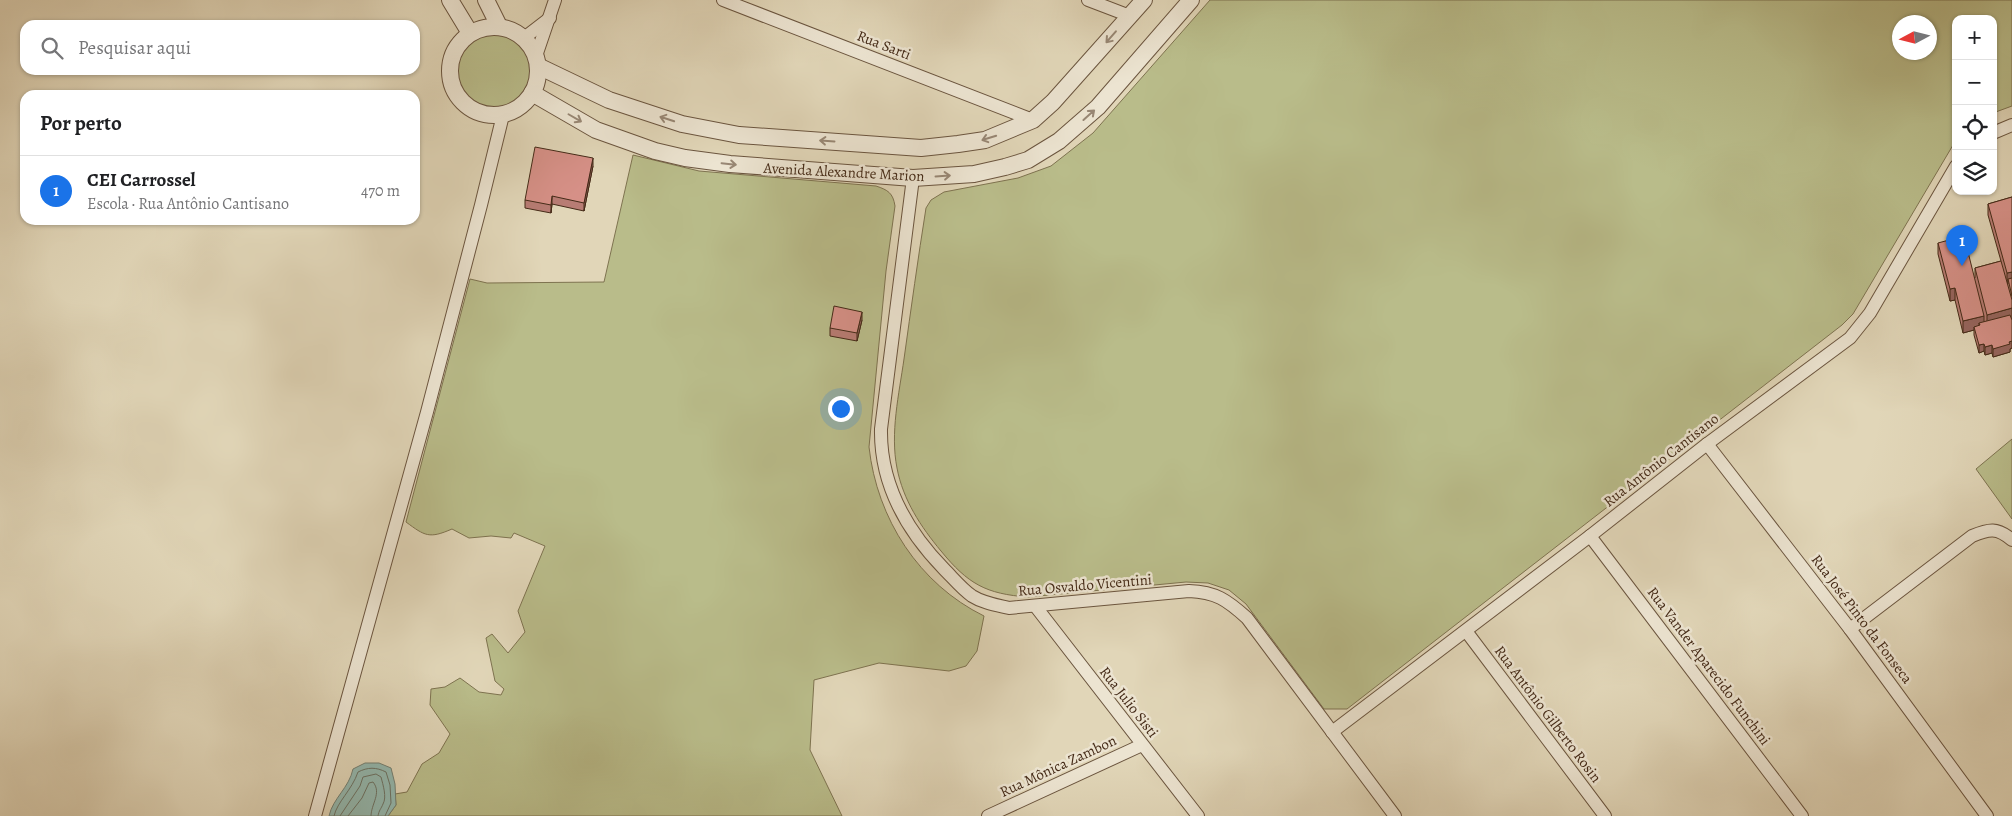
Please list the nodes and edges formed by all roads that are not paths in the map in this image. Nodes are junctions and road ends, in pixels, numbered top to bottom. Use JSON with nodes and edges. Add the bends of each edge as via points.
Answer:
{"nodes":[{"id":1,"x":450,"y":0,"type":"edge"},
{"id":2,"x":486,"y":0,"type":"edge"},
{"id":3,"x":555,"y":0,"type":"edge"},
{"id":4,"x":723,"y":0,"type":"edge"},
{"id":5,"x":1088,"y":0,"type":"edge"},
{"id":6,"x":1144,"y":0,"type":"edge"},
{"id":7,"x":1191,"y":0,"type":"edge"},
{"id":8,"x":1130,"y":16,"type":"junction"},
{"id":9,"x":550,"y":18,"type":"junction"},
{"id":10,"x":499,"y":26,"type":"junction"},
{"id":11,"x":470,"y":33,"type":"junction"},
{"id":12,"x":524,"y":38,"type":"junction"},
{"id":13,"x":537,"y":61,"type":"junction"},
{"id":14,"x":532,"y":93,"type":"junction"},
{"id":15,"x":503,"y":115,"type":"junction"},
{"id":16,"x":1033,"y":120,"type":"junction"},
{"id":17,"x":2012,"y":126,"type":"edge"},
{"id":18,"x":1997,"y":132,"type":"edge"},
{"id":19,"x":1952,"y":173,"type":"edge"},
{"id":20,"x":913,"y":178,"type":"junction"},
{"id":21,"x":1707,"y":444,"type":"junction"},
{"id":22,"x":1590,"y":536,"type":"junction"},
{"id":23,"x":2012,"y":540,"type":"edge"},
{"id":24,"x":1036,"y":607,"type":"junction"},
{"id":25,"x":1850,"y":629,"type":"junction"},
{"id":26,"x":1466,"y":631,"type":"junction"},
{"id":27,"x":1332,"y":732,"type":"junction"},
{"id":28,"x":1142,"y":745,"type":"junction"},
{"id":29,"x":315,"y":816,"type":"edge"},
{"id":30,"x":988,"y":816,"type":"edge"},
{"id":31,"x":1198,"y":816,"type":"edge"},
{"id":32,"x":1395,"y":816,"type":"edge"},
{"id":33,"x":1605,"y":816,"type":"edge"},
{"id":34,"x":1802,"y":816,"type":"edge"},
{"id":35,"x":1987,"y":816,"type":"edge"}],
"edges":[{"from":1,"to":11,"type":"street"},
{"from":2,"to":10,"type":"street"},
{"from":3,"to":9,"type":"street"},
{"from":4,"to":16,"type":"street","name":"Rua Sarti"},
{"from":5,"to":8,"type":"street"},
{"from":6,"to":8,"type":"street","name":"Avenida Alexandre Marion"},
{"from":20,"to":7,"type":"street","name":"Avenida Alexandre Marion","one_way":true,"via":[[974,174],[1005,168],[1028,160],[1059,141],[1098,107]]},
{"from":8,"to":16,"type":"street","name":"Avenida Alexandre Marion","one_way":true},
{"from":9,"to":12,"type":"street"},
{"from":9,"to":13,"type":"street"},
{"from":10,"to":11,"type":"street","via":[[484,27]]},
{"from":10,"to":12,"type":"street"},
{"from":11,"to":15,"type":"street","via":[[458,43],[451,57],[452,88],[473,110]]},
{"from":12,"to":13,"type":"street"},
{"from":13,"to":14,"type":"street","via":[[538,80]]},
{"from":16,"to":13,"type":"street","name":"Avenida Alexandre Marion","one_way":true,"via":[[985,140],[921,148],[739,134],[682,124],[609,100]]},
{"from":14,"to":15,"type":"street","via":[[525,103]]},
{"from":14,"to":20,"type":"street","name":"Avenida Alexandre Marion","one_way":true,"via":[[596,130],[685,158]]},
{"from":15,"to":29,"type":"street","via":[[427,412]]},
{"from":17,"to":18,"type":"street"},
{"from":19,"to":21,"type":"street","name":"Rua Antônio Cantisano","via":[[1870,313],[1850,338]]},
{"from":20,"to":24,"type":"street","name":"Rua Osvaldo Vicentini","via":[[881,429],[880,449],[885,474],[906,523],[926,550],[972,596],[988,604],[1008,608]]},
{"from":21,"to":22,"type":"street","name":"Rua Antônio Cantisano"},
{"from":21,"to":25,"type":"street","name":"Rua José Pinto da Fonseca"},
{"from":22,"to":26,"type":"street","name":"Rua Antônio Cantisano"},
{"from":22,"to":34,"type":"street","name":"Rua Vander Aparecido Funchini"},
{"from":23,"to":25,"type":"street","via":[[2003,532],[1994,530],[1972,536]]},
{"from":24,"to":27,"type":"street","name":"Rua Osvaldo Vicentini","via":[[1189,591],[1207,592],[1227,601],[1247,618]]},
{"from":24,"to":28,"type":"street","name":"Rua Julio Sisti"},
{"from":25,"to":35,"type":"street","name":"Rua José Pinto da Fonseca"},
{"from":26,"to":27,"type":"street","name":"Rua Antônio Cantisano"},
{"from":26,"to":33,"type":"street","name":"Rua Antônio Gilberto Rosin"},
{"from":27,"to":32,"type":"street","name":"Rua Osvaldo Vicentini"},
{"from":28,"to":30,"type":"street","name":"Rua Mônica Zambon"},
{"from":28,"to":31,"type":"street","name":"Rua Julio Sisti"}]}
